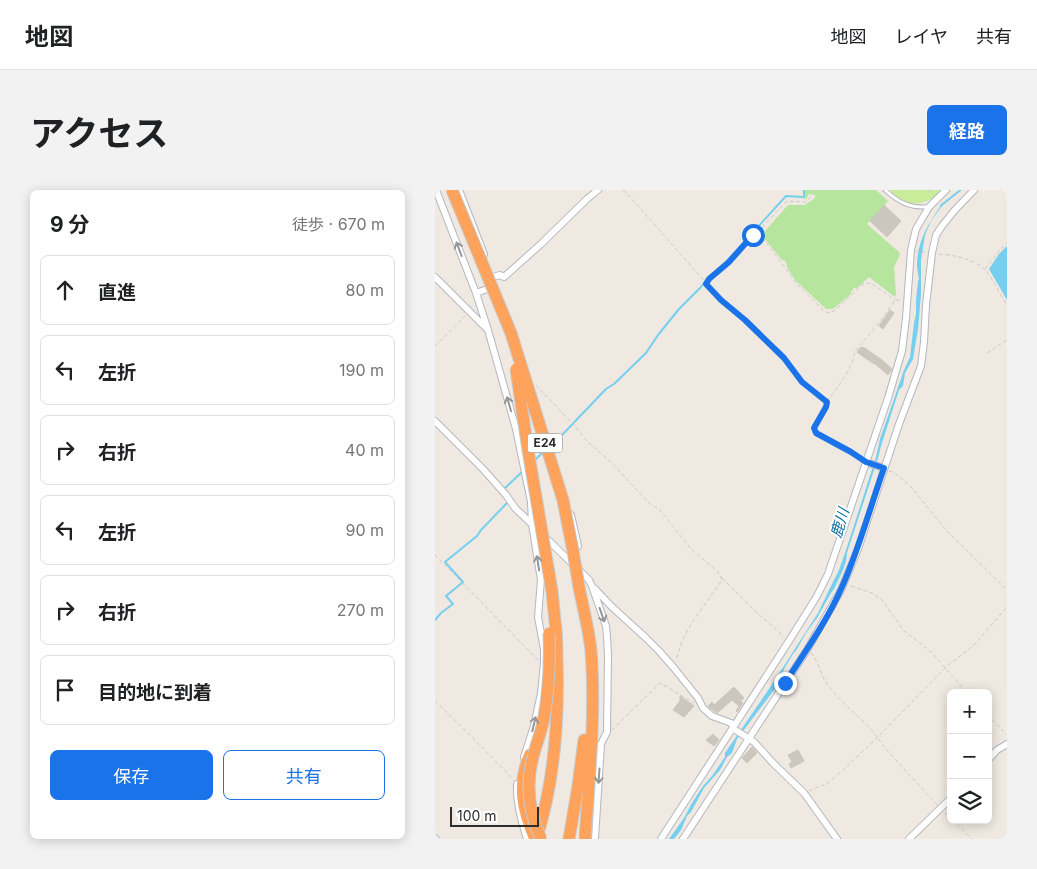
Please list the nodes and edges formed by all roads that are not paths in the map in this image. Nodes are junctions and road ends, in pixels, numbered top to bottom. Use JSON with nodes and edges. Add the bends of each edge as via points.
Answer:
{"nodes":[{"id":1,"x":436,"y":190,"type":"edge"},
{"id":2,"x":452,"y":190,"type":"edge"},
{"id":3,"x":459,"y":190,"type":"edge"},
{"id":4,"x":598,"y":190,"type":"edge"},
{"id":5,"x":885,"y":190,"type":"edge"},
{"id":6,"x":946,"y":190,"type":"edge"},
{"id":7,"x":974,"y":190,"type":"edge"},
{"id":8,"x":929,"y":207,"type":"junction"},
{"id":9,"x":435,"y":277,"type":"edge"},
{"id":10,"x":493,"y":277,"type":"junction"},
{"id":11,"x":497,"y":286,"type":"junction"},
{"id":12,"x":476,"y":292,"type":"junction"},
{"id":13,"x":497,"y":302,"type":"junction"},
{"id":14,"x":488,"y":330,"type":"junction"},
{"id":15,"x":435,"y":421,"type":"edge"},
{"id":16,"x":867,"y":463,"type":"junction"},
{"id":17,"x":885,"y":469,"type":"junction"},
{"id":18,"x":532,"y":524,"type":"junction"},
{"id":19,"x":567,"y":559,"type":"junction"},
{"id":20,"x":592,"y":586,"type":"junction"},
{"id":21,"x":552,"y":596,"type":"junction"},
{"id":22,"x":592,"y":689,"type":"junction"},
{"id":23,"x":734,"y":728,"type":"junction"},
{"id":24,"x":540,"y":736,"type":"junction"},
{"id":25,"x":748,"y":737,"type":"junction"},
{"id":26,"x":1007,"y":744,"type":"edge"},
{"id":27,"x":992,"y":756,"type":"edge"},
{"id":28,"x":590,"y":759,"type":"junction"},
{"id":29,"x":947,"y":802,"type":"edge"},
{"id":30,"x":527,"y":839,"type":"edge"},
{"id":31,"x":536,"y":839,"type":"edge"},
{"id":32,"x":541,"y":839,"type":"edge"},
{"id":33,"x":569,"y":839,"type":"edge"},
{"id":34,"x":585,"y":839,"type":"edge"},
{"id":35,"x":591,"y":839,"type":"edge"},
{"id":36,"x":595,"y":839,"type":"edge"},
{"id":37,"x":661,"y":839,"type":"edge"},
{"id":38,"x":683,"y":839,"type":"edge"},
{"id":39,"x":837,"y":839,"type":"edge"},
{"id":40,"x":909,"y":839,"type":"edge"}],
"edges":[{"from":12,"to":1,"type":"street","one_way":true},
{"from":2,"to":13,"type":"highway","number":"E24","bridge":true},
{"from":3,"to":10,"type":"street"},
{"from":4,"to":10,"type":"street","via":[[504,277]]},
{"from":5,"to":8,"type":"lane","via":[[904,204]]},
{"from":6,"to":8,"type":"street"},
{"from":7,"to":17,"type":"street","via":[[942,226],[931,253],[921,366]]},
{"from":8,"to":16,"type":"street","via":[[916,229],[911,250],[902,351]]},
{"from":9,"to":14,"type":"street"},
{"from":10,"to":11,"type":"street"},
{"from":11,"to":12,"type":"street"},
{"from":11,"to":19,"type":"street","via":[[574,528],[578,546]]},
{"from":12,"to":14,"type":"street"},
{"from":13,"to":21,"type":"highway","number":"E24","bridge":true,"via":[[515,360]]},
{"from":13,"to":22,"type":"highway","number":"E24","bridge":true,"via":[[511,333],[563,500],[591,649]]},
{"from":18,"to":14,"type":"street","one_way":true,"via":[[531,502],[516,429]]},
{"from":15,"to":18,"type":"street"},
{"from":16,"to":17,"type":"street"},
{"from":16,"to":23,"type":"street","via":[[828,574],[817,596]]},
{"from":17,"to":25,"type":"street","via":[[841,590],[807,650]]},
{"from":18,"to":19,"type":"street"},
{"from":30,"to":18,"type":"street","one_way":true,"via":[[521,823],[517,783],[535,726],[544,649],[538,617],[541,580]]},
{"from":19,"to":20,"type":"street"},
{"from":20,"to":23,"type":"street","via":[[674,668],[703,708],[712,716],[731,723]]},
{"from":20,"to":36,"type":"street","one_way":true,"via":[[606,626],[608,654],[607,732],[601,744]]},
{"from":21,"to":24,"type":"highway","bridge":true,"via":[[549,674]]},
{"from":21,"to":31,"type":"highway","number":"E24","via":[[557,653],[557,723],[548,799]]},
{"from":22,"to":28,"type":"highway"},
{"from":22,"to":33,"type":"highway","number":"E24"},
{"from":23,"to":25,"type":"street"},
{"from":23,"to":37,"type":"street"},
{"from":24,"to":31,"type":"highway","bridge":true,"via":[[527,760],[522,787],[524,812]]},
{"from":24,"to":32,"type":"highway","bridge":true,"via":[[528,787],[531,812]]},
{"from":25,"to":38,"type":"street"},
{"from":25,"to":39,"type":"street","via":[[804,793]]},
{"from":26,"to":27,"type":"street"},
{"from":28,"to":34,"type":"highway"},
{"from":28,"to":35,"type":"highway"},
{"from":29,"to":40,"type":"street"}]}
